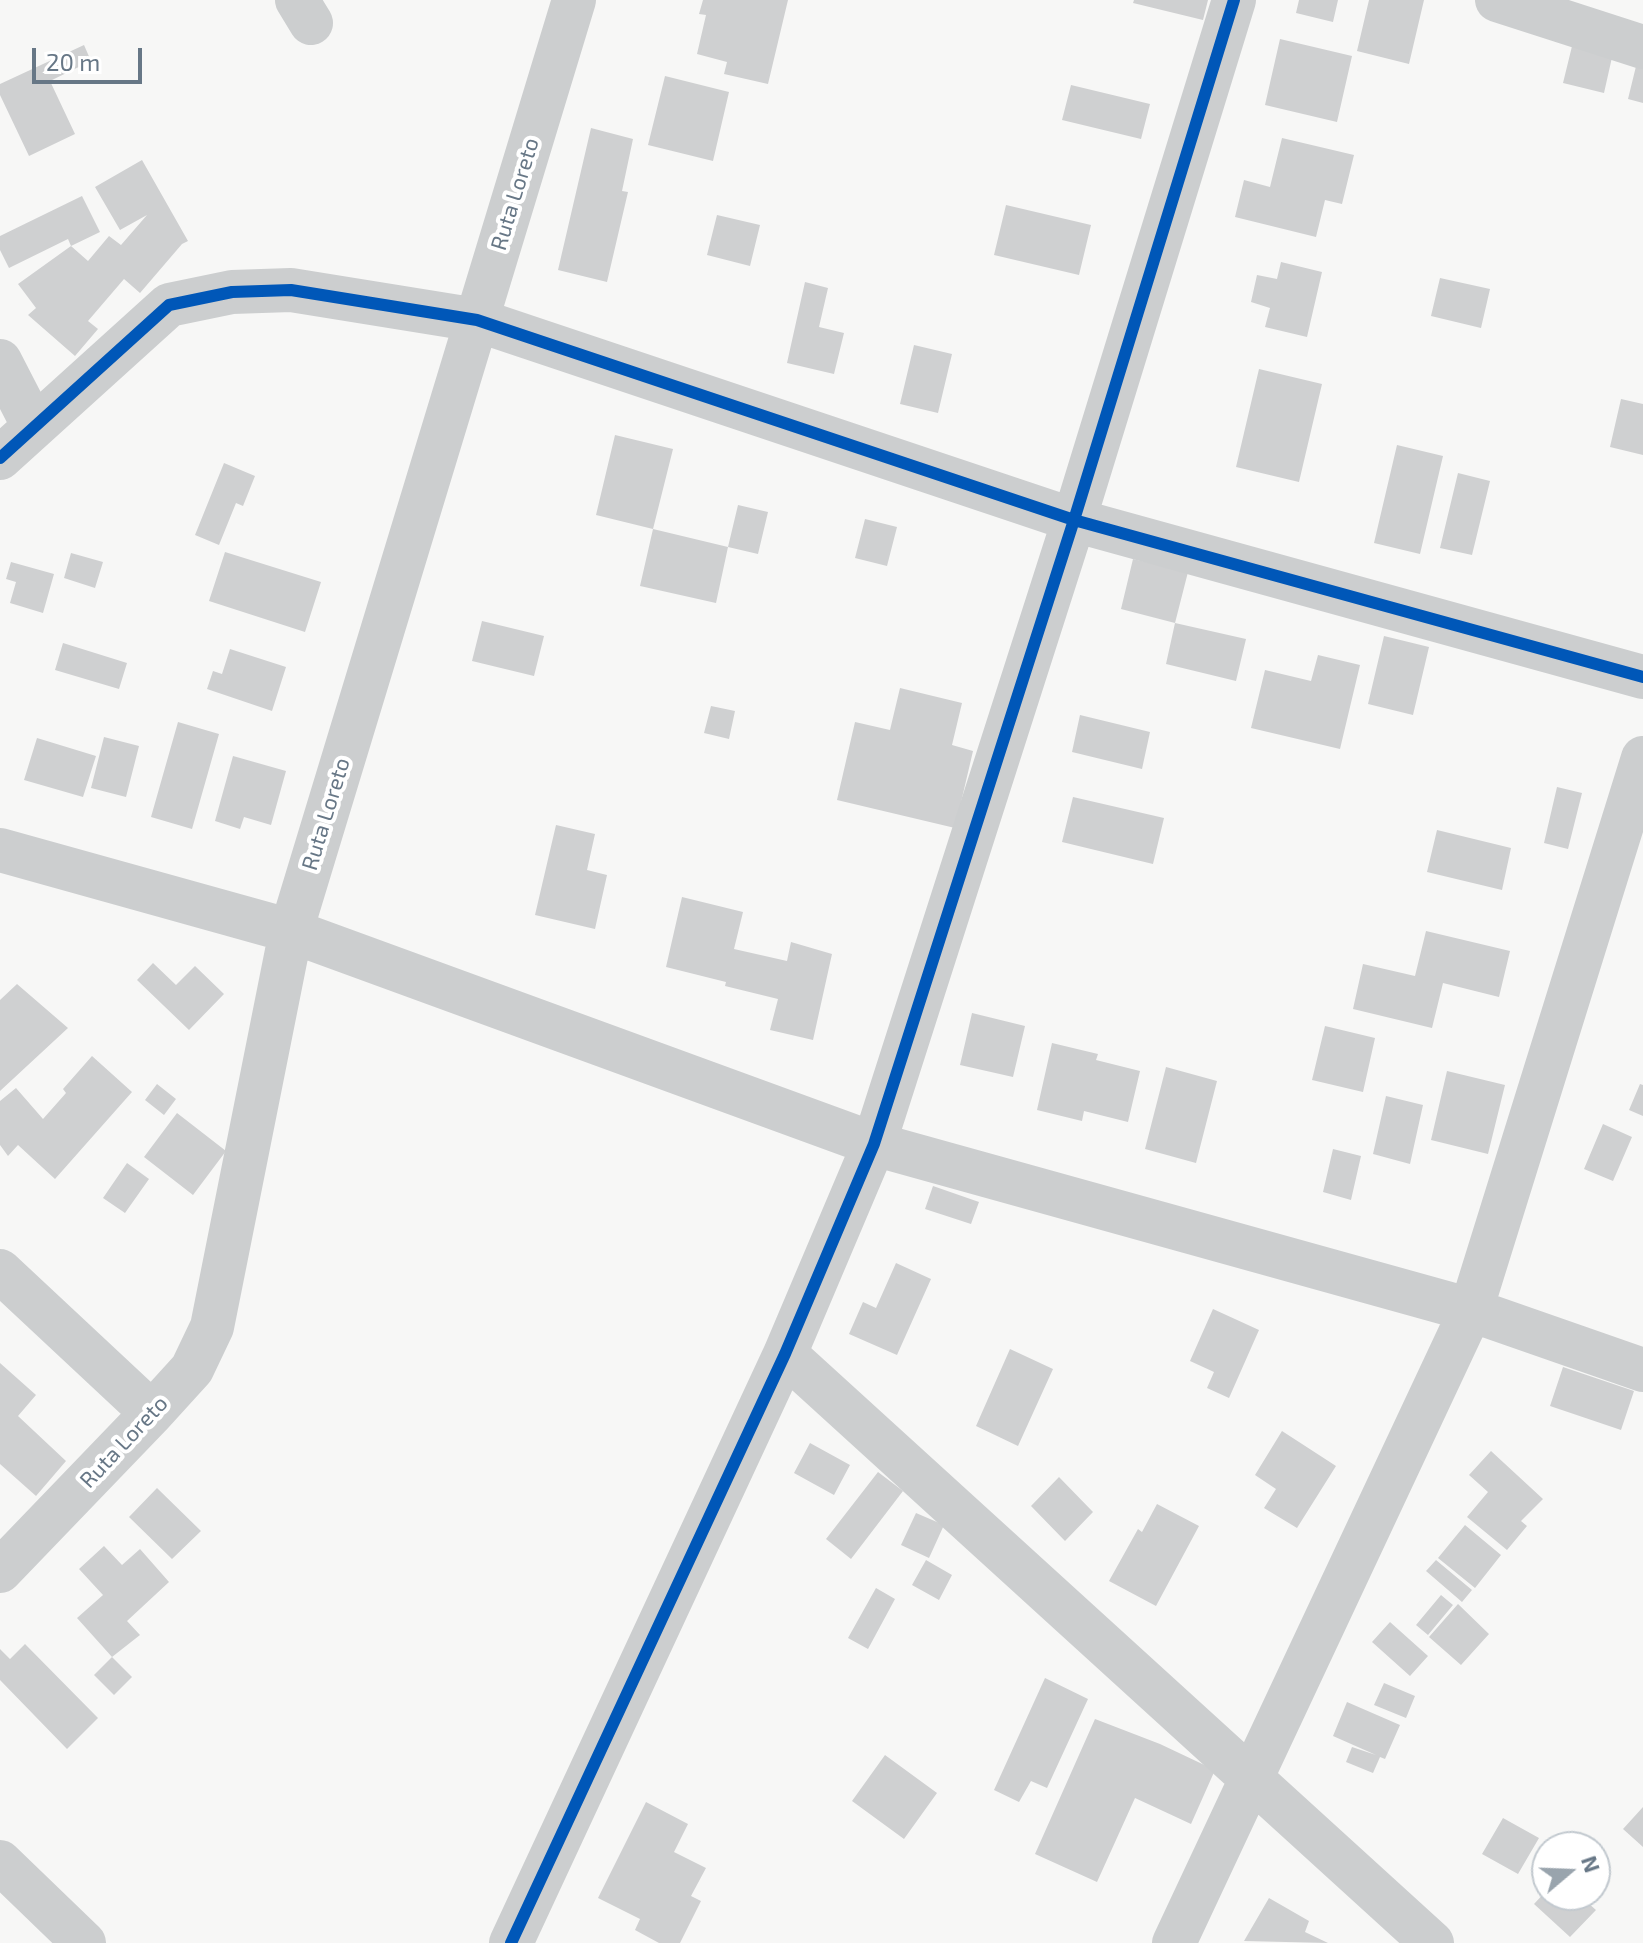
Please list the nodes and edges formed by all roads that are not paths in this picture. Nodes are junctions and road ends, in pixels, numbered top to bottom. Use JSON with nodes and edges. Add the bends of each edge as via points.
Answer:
{"nodes":[{"id":1,"x":574,"y":0,"type":"edge"},
{"id":2,"x":1234,"y":0,"type":"edge"},
{"id":3,"x":1497,"y":0,"type":"edge"},
{"id":4,"x":1643,"y":47,"type":"edge"},
{"id":5,"x":477,"y":320,"type":"junction"},
{"id":6,"x":0,"y":361,"type":"edge"},
{"id":7,"x":34,"y":427,"type":"junction"},
{"id":8,"x":0,"y":458,"type":"edge"},
{"id":9,"x":1074,"y":520,"type":"junction"},
{"id":10,"x":1643,"y":677,"type":"edge"},
{"id":11,"x":1643,"y":758,"type":"edge"},
{"id":12,"x":0,"y":850,"type":"edge"},
{"id":13,"x":291,"y":931,"type":"junction"},
{"id":14,"x":874,"y":1144,"type":"junction"},
{"id":15,"x":0,"y":1271,"type":"edge"},
{"id":16,"x":1471,"y":1310,"type":"junction"},
{"id":17,"x":785,"y":1354,"type":"junction"},
{"id":18,"x":1643,"y":1370,"type":"edge"},
{"id":19,"x":152,"y":1413,"type":"junction"},
{"id":20,"x":0,"y":1571,"type":"edge"},
{"id":21,"x":1252,"y":1778,"type":"junction"},
{"id":22,"x":0,"y":1862,"type":"edge"},
{"id":23,"x":520,"y":1939,"type":"edge"},
{"id":24,"x":84,"y":1943,"type":"edge"},
{"id":25,"x":1174,"y":1943,"type":"edge"},
{"id":26,"x":1432,"y":1943,"type":"edge"}],
"edges":[{"from":1,"to":5,"type":"street","name":"Ruta Loreto"},
{"from":2,"to":9,"type":"street"},
{"from":3,"to":4,"type":"street"},
{"from":5,"to":7,"type":"street","via":[[291,290],[232,292],[169,305]]},
{"from":5,"to":9,"type":"street"},
{"from":5,"to":13,"type":"street","name":"Ruta Loreto"},
{"from":6,"to":7,"type":"street"},
{"from":7,"to":8,"type":"street"},
{"from":9,"to":10,"type":"street"},
{"from":9,"to":14,"type":"street"},
{"from":11,"to":16,"type":"street"},
{"from":12,"to":13,"type":"street"},
{"from":13,"to":14,"type":"street"},
{"from":13,"to":19,"type":"street","name":"Ruta Loreto","via":[[212,1327],[192,1369]]},
{"from":14,"to":16,"type":"street"},
{"from":14,"to":17,"type":"street"},
{"from":15,"to":19,"type":"street"},
{"from":16,"to":18,"type":"street"},
{"from":16,"to":21,"type":"street"},
{"from":17,"to":21,"type":"street"},
{"from":17,"to":23,"type":"street"},
{"from":19,"to":20,"type":"street","name":"Ruta Loreto"},
{"from":21,"to":25,"type":"street"},
{"from":21,"to":26,"type":"street"},
{"from":22,"to":24,"type":"street"}]}
